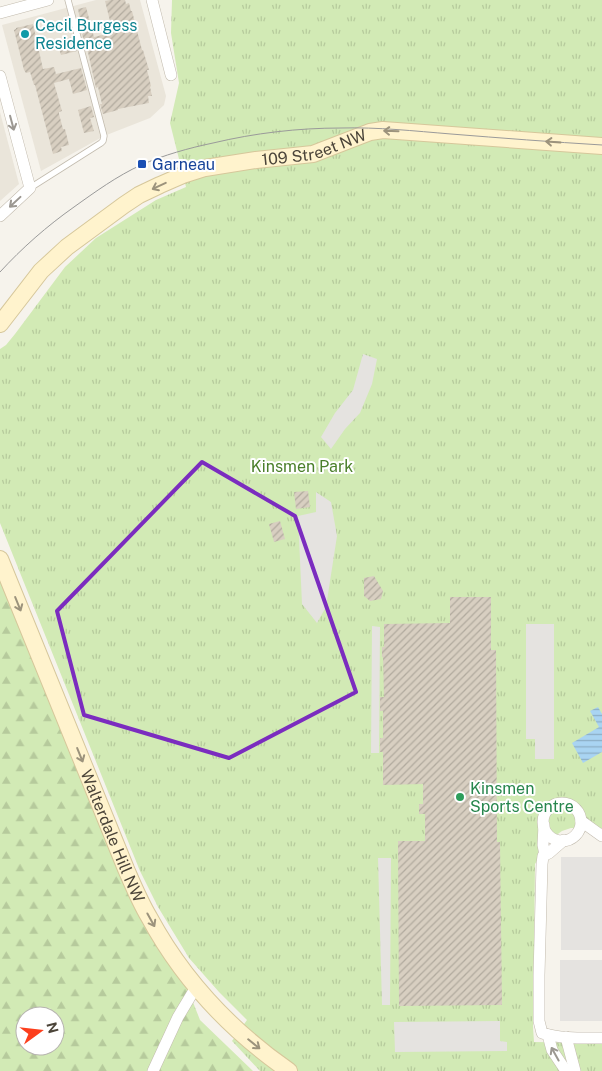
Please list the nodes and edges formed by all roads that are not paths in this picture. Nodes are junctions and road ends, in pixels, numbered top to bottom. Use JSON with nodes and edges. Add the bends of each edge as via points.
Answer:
{"nodes":[{"id":1,"x":48,"y":0,"type":"edge"},
{"id":2,"x":68,"y":0,"type":"edge"},
{"id":3,"x":152,"y":0,"type":"edge"},
{"id":4,"x":0,"y":13,"type":"edge"},
{"id":5,"x":171,"y":75,"type":"dead end"},
{"id":6,"x":0,"y":76,"type":"edge"},
{"id":7,"x":602,"y":146,"type":"edge"},
{"id":8,"x":30,"y":188,"type":"junction"},
{"id":9,"x":0,"y":216,"type":"edge"},
{"id":10,"x":52,"y":260,"type":"junction"},
{"id":11,"x":0,"y":324,"type":"edge"},
{"id":12,"x":0,"y":336,"type":"edge"},
{"id":13,"x":0,"y":559,"type":"edge"},
{"id":14,"x":581,"y":821,"type":"junction"},
{"id":15,"x":544,"y":824,"type":"junction"},
{"id":16,"x":602,"y":836,"type":"edge"},
{"id":17,"x":564,"y":840,"type":"junction"},
{"id":18,"x":545,"y":855,"type":"junction"},
{"id":19,"x":196,"y":987,"type":"junction"},
{"id":20,"x":548,"y":1035,"type":"junction"},
{"id":21,"x":566,"y":1037,"type":"junction"},
{"id":22,"x":602,"y":1038,"type":"edge"},
{"id":23,"x":153,"y":1071,"type":"edge"},
{"id":24,"x":289,"y":1071,"type":"edge"},
{"id":25,"x":566,"y":1071,"type":"edge"},
{"id":26,"x":575,"y":1071,"type":"edge"}],
"edges":[{"from":1,"to":4,"type":"street"},
{"from":2,"to":8,"type":"lane","via":[[103,141]]},
{"from":3,"to":5,"type":"street"},
{"from":6,"to":8,"type":"street","one_way":true},
{"from":7,"to":10,"type":"main road","name":"109 Street NW","one_way":true,"via":[[388,130],[370,132],[313,154],[205,168],[182,175],[124,205]]},
{"from":8,"to":9,"type":"street","one_way":true},
{"from":10,"to":11,"type":"main road","name":"109 Street NW"},
{"from":10,"to":12,"type":"main road","name":"109 Street NW","via":[[39,284]]},
{"from":13,"to":19,"type":"main road","name":"Walterdale Hill NW","one_way":true,"via":[[138,896],[165,944]]},
{"from":14,"to":15,"type":"street","via":[[577,810],[561,804],[550,808]]},
{"from":14,"to":16,"type":"street"},
{"from":14,"to":17,"type":"street","via":[[577,833]]},
{"from":15,"to":17,"type":"street","via":[[549,835]]},
{"from":15,"to":18,"type":"street"},
{"from":17,"to":18,"type":"street"},
{"from":18,"to":20,"type":"street","via":[[542,864],[539,1021],[542,1032]]},
{"from":19,"to":23,"type":"street"},
{"from":19,"to":24,"type":"main road","name":"Walterdale Hill NW","one_way":true,"via":[[233,1027]]},
{"from":20,"to":21,"type":"street"},
{"from":25,"to":20,"type":"street","one_way":true,"via":[[552,1050]]},
{"from":21,"to":22,"type":"street"},
{"from":21,"to":26,"type":"street"}]}
